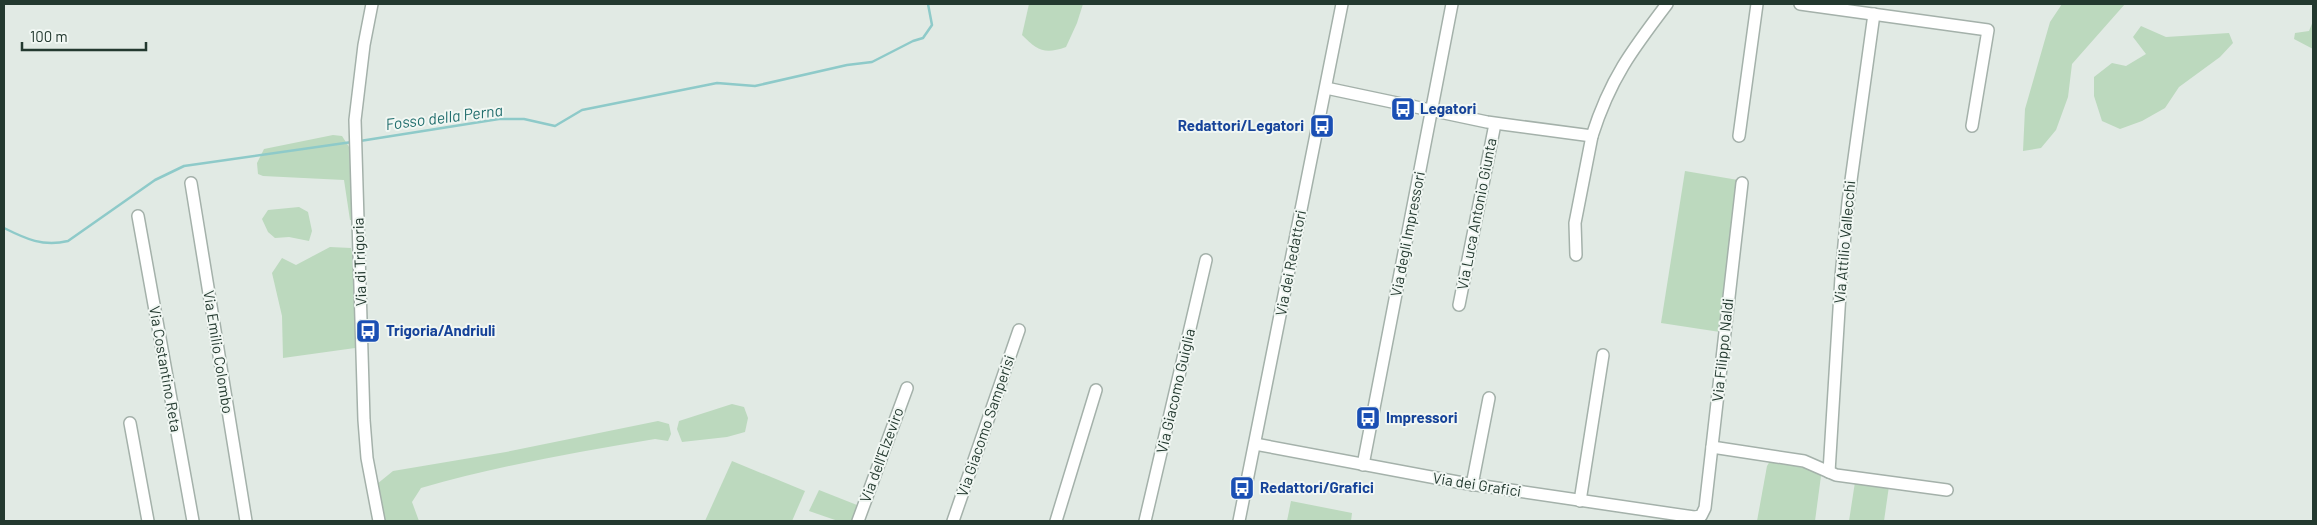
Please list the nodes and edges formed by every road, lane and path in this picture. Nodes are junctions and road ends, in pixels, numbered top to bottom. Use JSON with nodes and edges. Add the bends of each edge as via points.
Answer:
{"nodes":[{"id":1,"x":372,"y":4,"type":"edge"},
{"id":2,"x":1342,"y":4,"type":"edge"},
{"id":3,"x":1452,"y":4,"type":"edge"},
{"id":4,"x":1667,"y":4,"type":"edge"},
{"id":5,"x":1757,"y":4,"type":"edge"},
{"id":6,"x":1800,"y":4,"type":"edge"},
{"id":7,"x":1869,"y":10,"type":"edge"},
{"id":8,"x":1326,"y":88,"type":"junction"},
{"id":9,"x":1431,"y":111,"type":"junction"},
{"id":10,"x":1495,"y":124,"type":"junction"},
{"id":11,"x":1972,"y":126,"type":"dead end"},
{"id":12,"x":1592,"y":136,"type":"junction"},
{"id":13,"x":1739,"y":136,"type":"dead end"},
{"id":14,"x":191,"y":183,"type":"dead end"},
{"id":15,"x":1742,"y":183,"type":"dead end"},
{"id":16,"x":138,"y":216,"type":"dead end"},
{"id":17,"x":1576,"y":255,"type":"dead end"},
{"id":18,"x":1206,"y":260,"type":"dead end"},
{"id":19,"x":1459,"y":304,"type":"dead end"},
{"id":20,"x":1018,"y":330,"type":"dead end"},
{"id":21,"x":1603,"y":355,"type":"dead end"},
{"id":22,"x":907,"y":388,"type":"dead end"},
{"id":23,"x":1096,"y":390,"type":"dead end"},
{"id":24,"x":1488,"y":398,"type":"dead end"},
{"id":25,"x":130,"y":423,"type":"dead end"},
{"id":26,"x":1255,"y":444,"type":"junction"},
{"id":27,"x":1712,"y":447,"type":"junction"},
{"id":28,"x":1363,"y":465,"type":"junction"},
{"id":29,"x":1829,"y":472,"type":"junction"},
{"id":30,"x":1472,"y":485,"type":"junction"},
{"id":31,"x":1947,"y":490,"type":"dead end"},
{"id":32,"x":1580,"y":501,"type":"junction"},
{"id":33,"x":1701,"y":516,"type":"joint"},
{"id":34,"x":148,"y":521,"type":"edge"},
{"id":35,"x":193,"y":521,"type":"edge"},
{"id":36,"x":246,"y":521,"type":"edge"},
{"id":37,"x":379,"y":521,"type":"edge"},
{"id":38,"x":858,"y":521,"type":"edge"},
{"id":39,"x":953,"y":521,"type":"edge"},
{"id":40,"x":1056,"y":521,"type":"edge"},
{"id":41,"x":1145,"y":521,"type":"edge"},
{"id":42,"x":1239,"y":521,"type":"edge"}],
"edges":[{"from":1,"to":37,"type":"street","name":"Via di Trigoria","via":[[355,120],[364,420],[367,458]]},
{"from":2,"to":8,"type":"street","name":"Via dei Redattori"},
{"from":3,"to":9,"type":"street","name":"Via degli Impressori"},
{"from":4,"to":12,"type":"street","via":[[1615,77]]},
{"from":5,"to":13,"type":"street"},
{"from":6,"to":7,"type":"street"},
{"from":7,"to":11,"type":"street","via":[[1988,30]]},
{"from":7,"to":29,"type":"street","name":"Via Attilio Vallecchi","via":[[1847,211]]},
{"from":8,"to":9,"type":"street"},
{"from":8,"to":26,"type":"street","name":"Via dei Redattori"},
{"from":9,"to":10,"type":"street"},
{"from":9,"to":28,"type":"street","name":"Via degli Impressori"},
{"from":10,"to":12,"type":"street"},
{"from":10,"to":19,"type":"street","name":"Via Luca Antonio Giunta"},
{"from":12,"to":17,"type":"street","via":[[1575,223]]},
{"from":14,"to":36,"type":"street","name":"Via Emilio Colombo"},
{"from":15,"to":27,"type":"street","name":"Via Filippo Naldi"},
{"from":16,"to":35,"type":"street","name":"Via Costantino Reta"},
{"from":18,"to":41,"type":"street","name":"Via Giacomo Guiglia"},
{"from":20,"to":39,"type":"street","name":"Via Giacomo Samperisi"},
{"from":21,"to":32,"type":"street"},
{"from":22,"to":38,"type":"street","name":"Via dell'Elzeviro"},
{"from":23,"to":40,"type":"street"},
{"from":24,"to":30,"type":"street"},
{"from":25,"to":34,"type":"street"},
{"from":26,"to":28,"type":"street","name":"Via dei Grafici"},
{"from":26,"to":42,"type":"street","name":"Via dei Redattori"},
{"from":27,"to":29,"type":"street","via":[[1804,461]]},
{"from":27,"to":33,"type":"street","name":"Via Filippo Naldi","via":[[1705,511]]},
{"from":28,"to":30,"type":"street","name":"Via dei Grafici"},
{"from":29,"to":31,"type":"street"},
{"from":30,"to":32,"type":"street","name":"Via dei Grafici"},
{"from":32,"to":33,"type":"street","name":"Via dei Grafici"}]}
